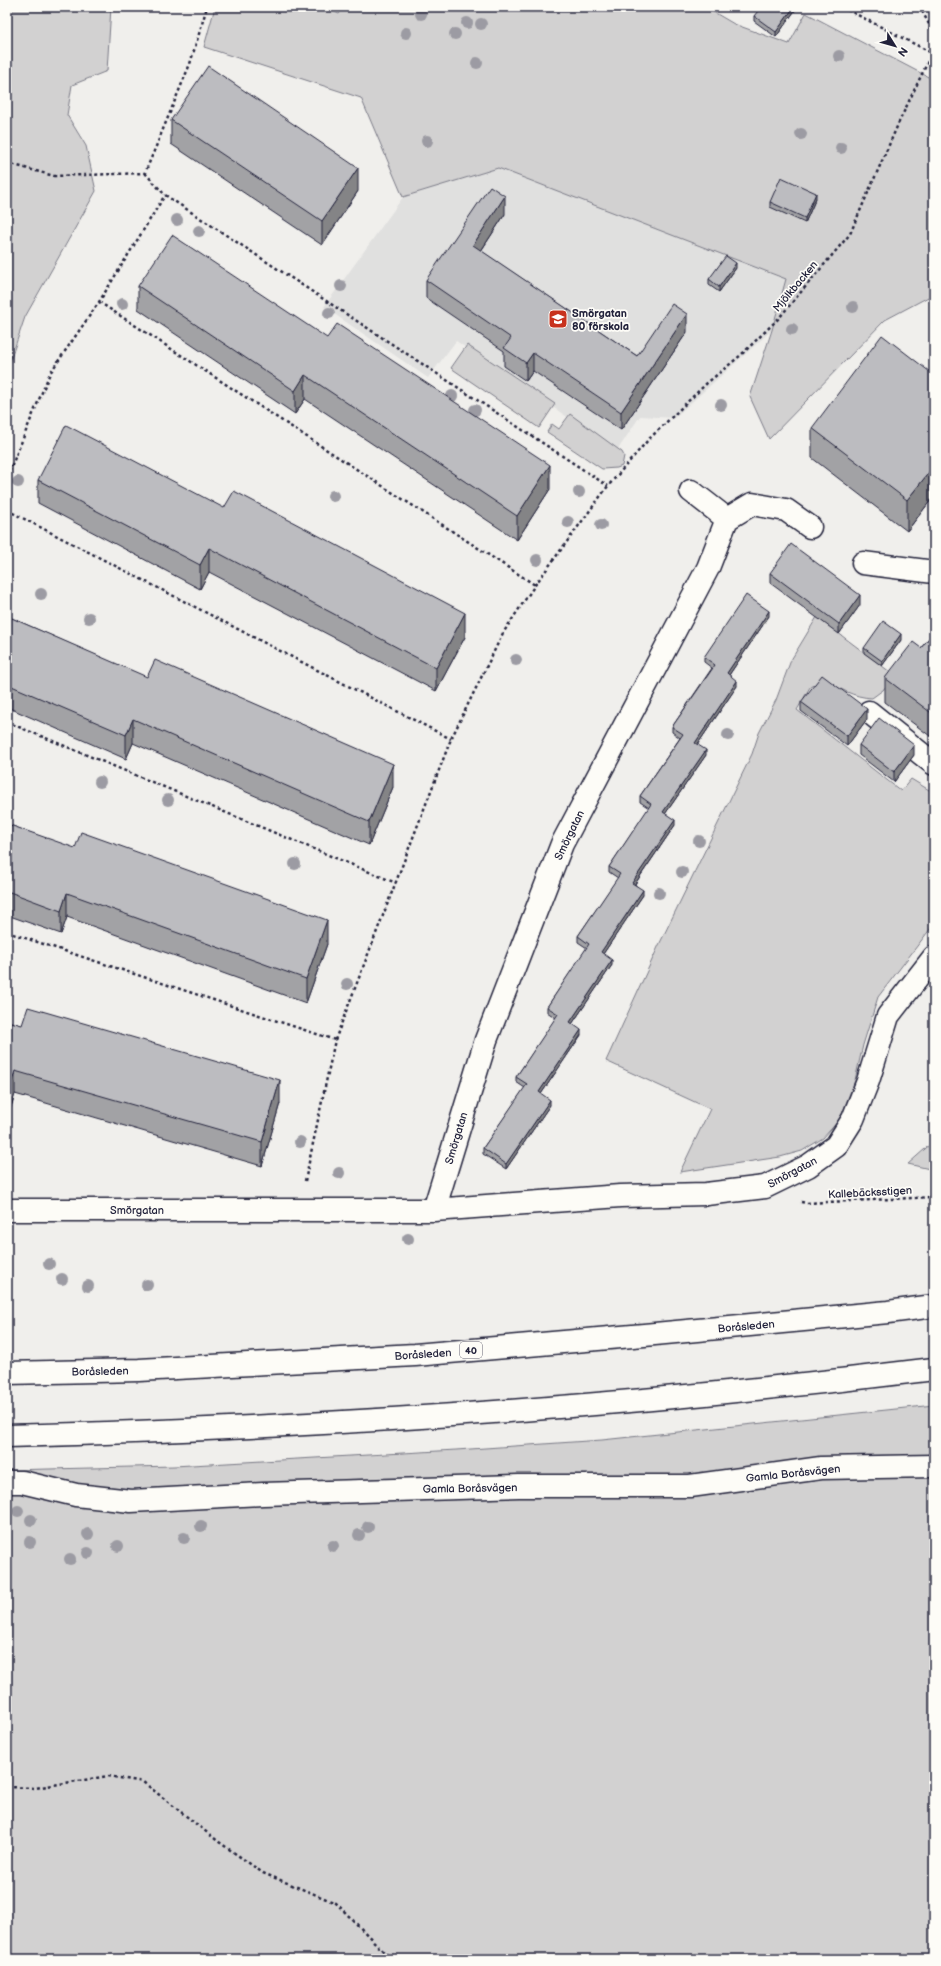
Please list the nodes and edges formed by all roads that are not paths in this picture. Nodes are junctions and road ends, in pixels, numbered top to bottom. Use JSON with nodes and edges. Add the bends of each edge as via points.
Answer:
{"nodes":[{"id":1,"x":691,"y":491,"type":"dead end"},
{"id":2,"x":727,"y":519,"type":"junction"},
{"id":3,"x":810,"y":528,"type":"dead end"},
{"id":4,"x":863,"y":563,"type":"dead end"},
{"id":5,"x":934,"y":572,"type":"edge"},
{"id":6,"x":869,"y":712,"type":"dead end"},
{"id":7,"x":934,"y":764,"type":"edge"},
{"id":8,"x":934,"y":957,"type":"edge"},
{"id":9,"x":7,"y":1210,"type":"edge"},
{"id":10,"x":434,"y":1210,"type":"junction"},
{"id":11,"x":934,"y":1306,"type":"edge"},
{"id":12,"x":934,"y":1369,"type":"edge"},
{"id":13,"x":7,"y":1374,"type":"edge"},
{"id":14,"x":7,"y":1436,"type":"edge"},
{"id":15,"x":934,"y":1466,"type":"edge"},
{"id":16,"x":7,"y":1482,"type":"edge"}],
"edges":[{"from":1,"to":2,"type":"main road"},
{"from":2,"to":3,"type":"main road","via":[[752,504],[786,510]]},
{"from":2,"to":10,"type":"main road","name":"Smörgatan","via":[[708,568],[562,844],[486,1040]]},
{"from":4,"to":5,"type":"main road"},
{"from":6,"to":7,"type":"main road"},
{"from":8,"to":10,"type":"main road","name":"Smörgatan","via":[[888,1016],[853,1120],[836,1146],[789,1176],[765,1187],[706,1194],[620,1196]]},
{"from":9,"to":10,"type":"main road","name":"Smörgatan"},
{"from":11,"to":13,"type":"main road","name":"Boråsleden","number":"40","via":[[652,1335],[415,1355],[139,1370]]},
{"from":12,"to":14,"type":"main road","via":[[640,1400],[429,1416],[138,1432]]},
{"from":15,"to":16,"type":"main road","name":"Gamla Boråsvägen","via":[[821,1468],[690,1486],[519,1486],[131,1501],[76,1496],[22,1482]]}]}
